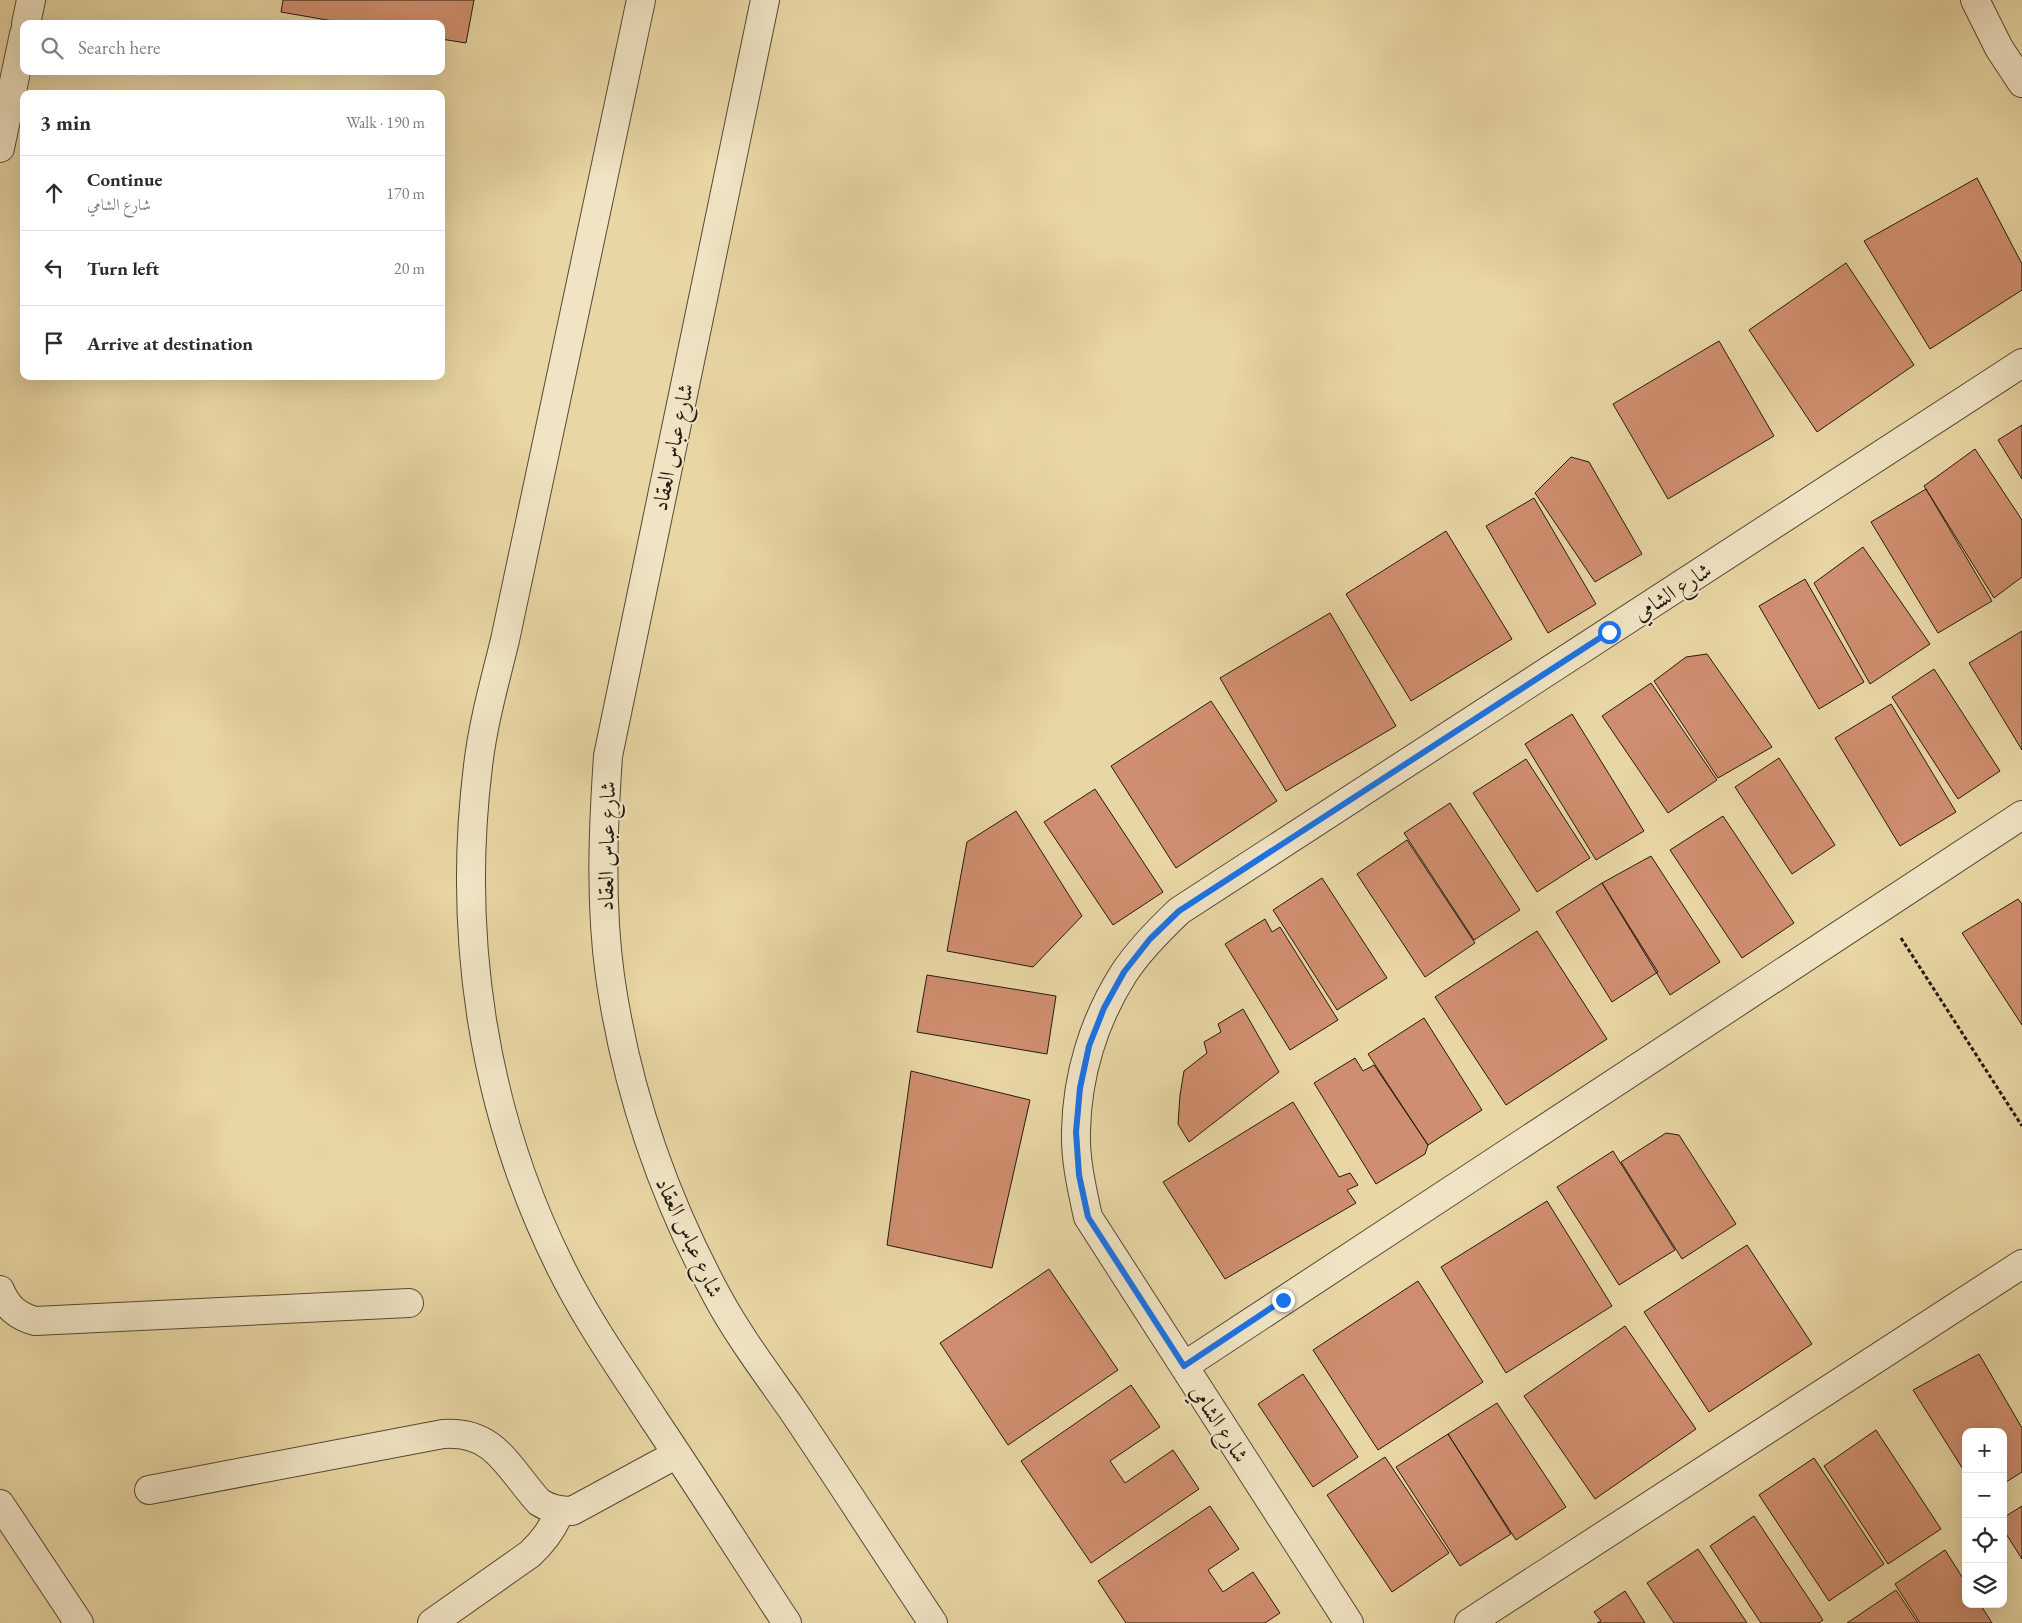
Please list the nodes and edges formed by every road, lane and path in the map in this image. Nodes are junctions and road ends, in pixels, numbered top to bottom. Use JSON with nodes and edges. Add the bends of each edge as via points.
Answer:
{"nodes":[{"id":1,"x":31,"y":0,"type":"edge"},
{"id":2,"x":641,"y":0,"type":"edge"},
{"id":3,"x":765,"y":0,"type":"edge"},
{"id":4,"x":1974,"y":0,"type":"edge"},
{"id":5,"x":27,"y":20,"type":"edge"},
{"id":6,"x":20,"y":53,"type":"edge"},
{"id":7,"x":2022,"y":82,"type":"edge"},
{"id":8,"x":0,"y":148,"type":"edge"},
{"id":9,"x":2022,"y":363,"type":"edge"},
{"id":10,"x":2022,"y":815,"type":"edge"},
{"id":11,"x":1881,"y":908,"type":"junction"},
{"id":12,"x":2022,"y":1126,"type":"edge"},
{"id":13,"x":2022,"y":1264,"type":"edge"},
{"id":14,"x":410,"y":1302,"type":"dead end"},
{"id":15,"x":5,"y":1306,"type":"edge"},
{"id":16,"x":1184,"y":1366,"type":"junction"},
{"id":17,"x":677,"y":1454,"type":"junction"},
{"id":18,"x":149,"y":1490,"type":"dead end"},
{"id":19,"x":0,"y":1504,"type":"edge"},
{"id":20,"x":560,"y":1511,"type":"junction"},
{"id":21,"x":80,"y":1623,"type":"edge"},
{"id":22,"x":432,"y":1623,"type":"edge"},
{"id":23,"x":787,"y":1623,"type":"edge"},
{"id":24,"x":933,"y":1623,"type":"edge"},
{"id":25,"x":1349,"y":1623,"type":"edge"},
{"id":26,"x":1470,"y":1623,"type":"edge"}],
"edges":[{"from":1,"to":5,"type":"street"},
{"from":2,"to":17,"type":"street","via":[[478,763],[470,889],[480,1014],[508,1135],[533,1206],[560,1266],[592,1324]]},
{"from":3,"to":24,"type":"street","name":"شارع عباس العقاد","via":[[608,756],[603,830],[610,975],[623,1047],[641,1118],[662,1180],[688,1240],[752,1354]]},
{"from":4,"to":7,"type":"street","via":[[1999,48]]},
{"from":6,"to":8,"type":"street"},
{"from":9,"to":16,"type":"street","name":"شارع الشامي","via":[[1179,911],[1150,939],[1124,972],[1104,1008],[1089,1046],[1080,1088],[1076,1132],[1078,1167],[1088,1217]]},
{"from":10,"to":11,"type":"street"},
{"from":11,"to":12,"type":"path"},
{"from":11,"to":16,"type":"street"},
{"from":13,"to":26,"type":"street"},
{"from":14,"to":15,"type":"street","via":[[47,1321],[24,1318]]},
{"from":16,"to":25,"type":"street","name":"شارع الشامي"},
{"from":17,"to":20,"type":"street","via":[[572,1512]]},
{"from":17,"to":23,"type":"street"},
{"from":18,"to":20,"type":"street","via":[[458,1433],[493,1447],[539,1502]]},
{"from":19,"to":21,"type":"street"},
{"from":20,"to":22,"type":"street","via":[[553,1528],[530,1554]]}]}
